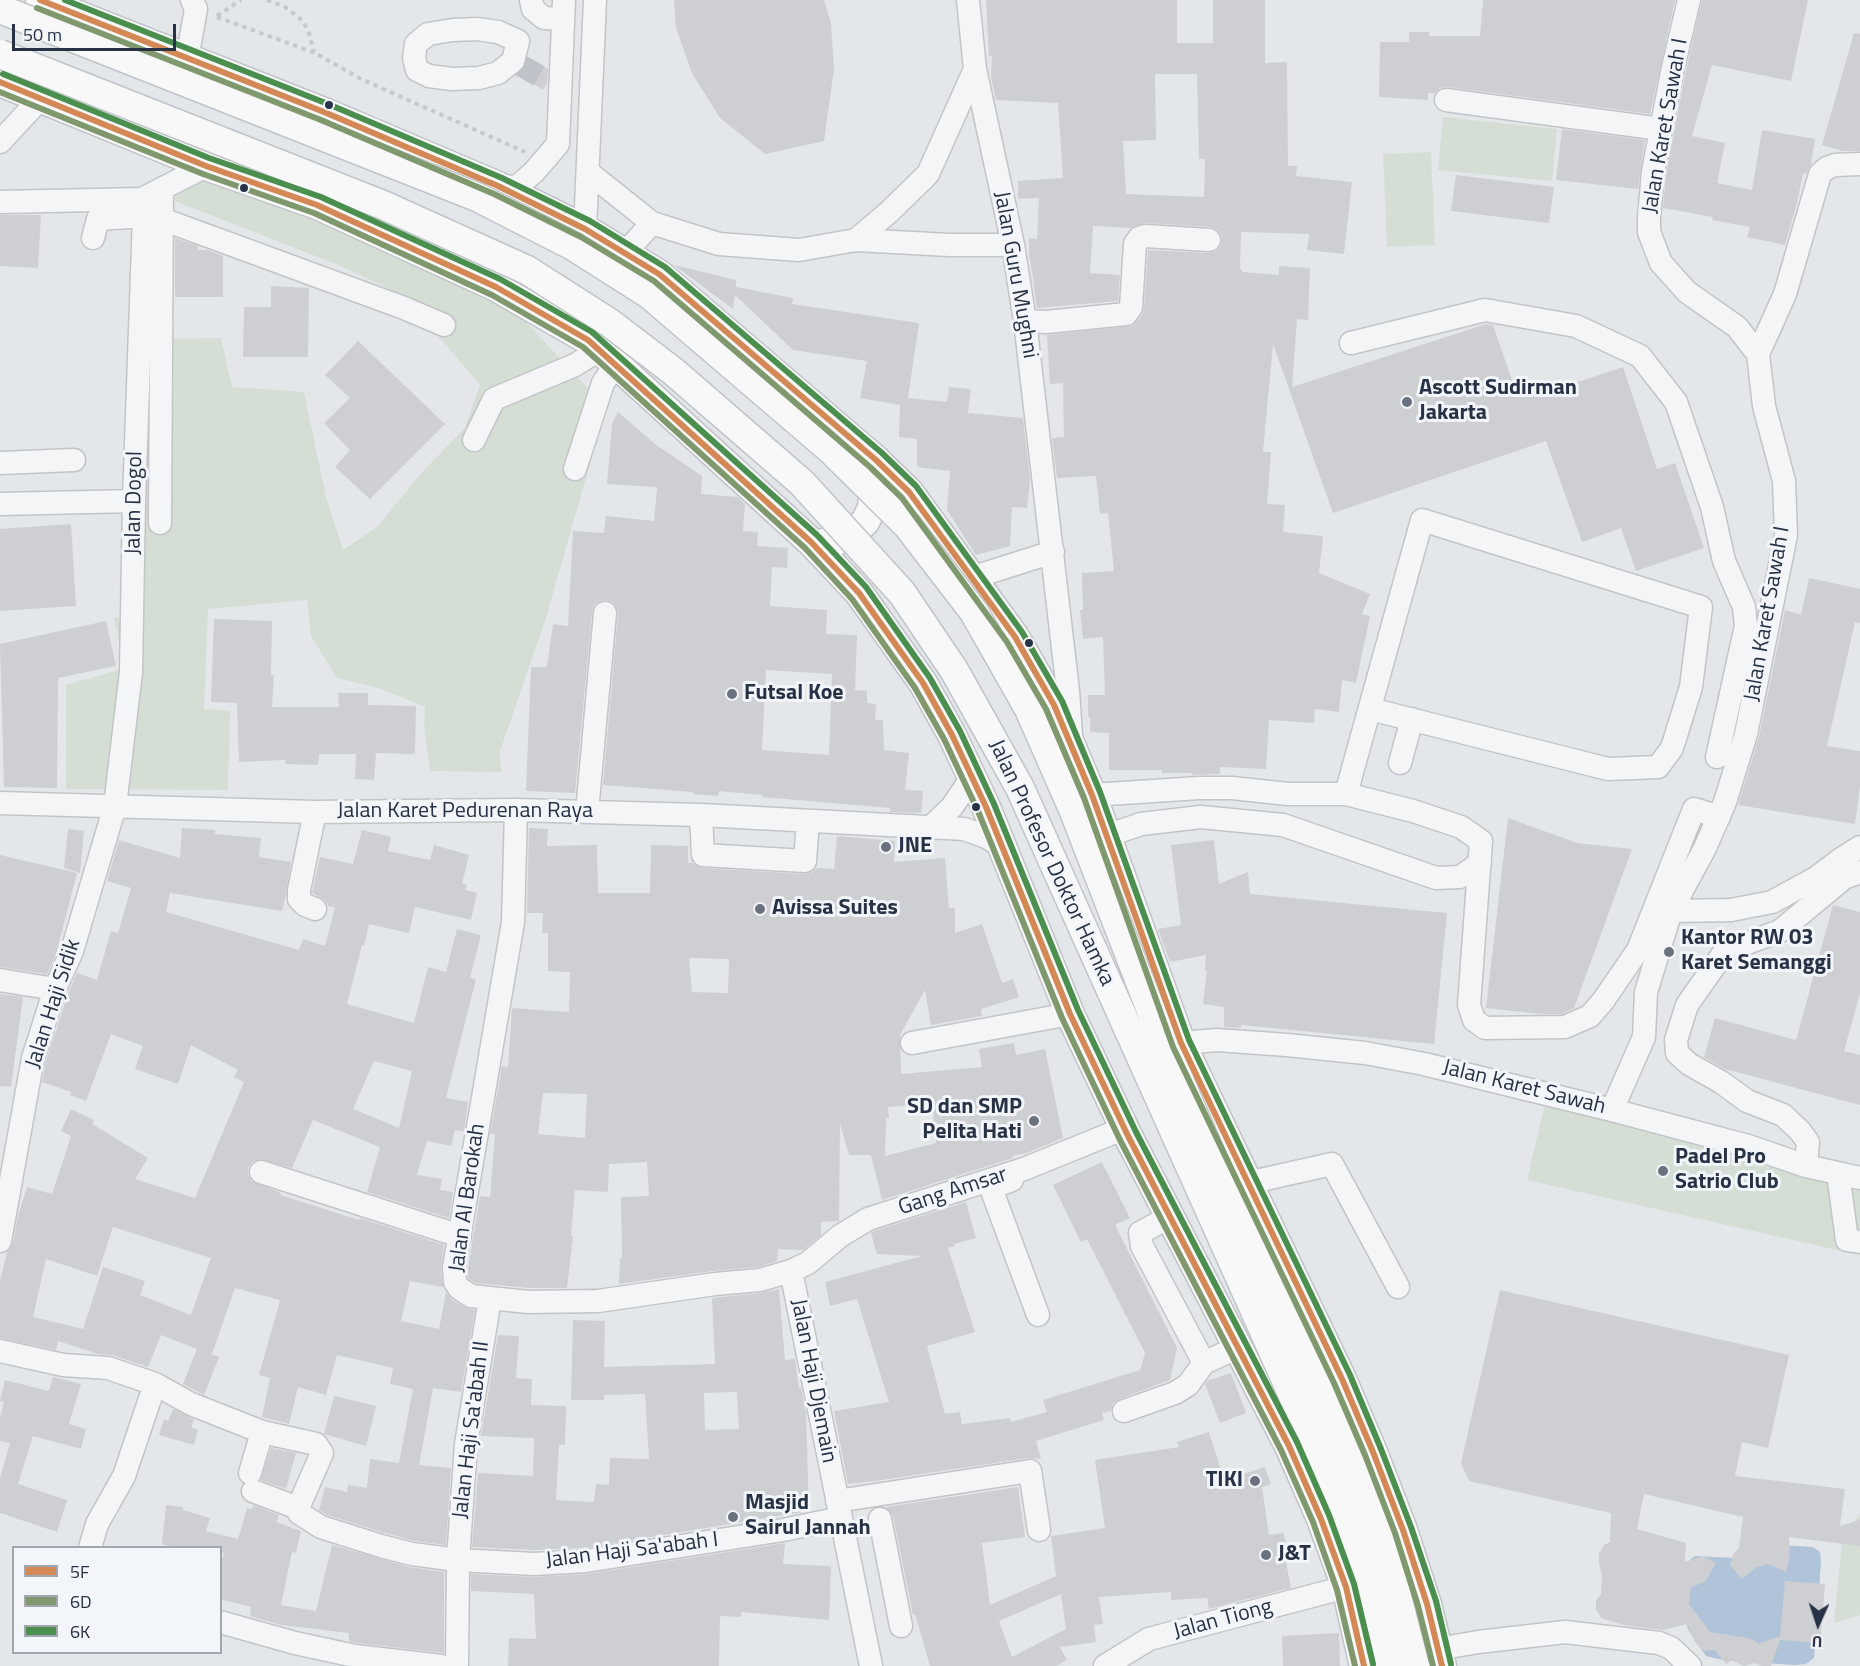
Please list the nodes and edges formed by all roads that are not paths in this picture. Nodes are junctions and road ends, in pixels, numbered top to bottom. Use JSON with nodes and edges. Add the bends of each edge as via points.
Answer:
{"nodes":[{"id":1,"x":40,"y":0,"type":"edge"},
{"id":2,"x":192,"y":0,"type":"edge"},
{"id":3,"x":531,"y":0,"type":"edge"},
{"id":4,"x":595,"y":0,"type":"edge"},
{"id":5,"x":968,"y":0,"type":"edge"},
{"id":6,"x":1689,"y":0,"type":"edge"},
{"id":7,"x":0,"y":9,"type":"edge"},
{"id":8,"x":557,"y":12,"type":"edge"},
{"id":9,"x":0,"y":54,"type":"edge"},
{"id":10,"x":517,"y":56,"type":"dead end"},
{"id":11,"x":187,"y":59,"type":"junction"},
{"id":12,"x":975,"y":69,"type":"junction"},
{"id":13,"x":0,"y":82,"type":"edge"},
{"id":14,"x":40,"y":99,"type":"junction"},
{"id":15,"x":1446,"y":100,"type":"dead end"},
{"id":16,"x":1661,"y":129,"type":"junction"},
{"id":17,"x":0,"y":142,"type":"edge"},
{"id":18,"x":558,"y":144,"type":"junction"},
{"id":19,"x":589,"y":145,"type":"junction"},
{"id":20,"x":1860,"y":164,"type":"edge"},
{"id":21,"x":206,"y":166,"type":"junction"},
{"id":22,"x":588,"y":172,"type":"junction"},
{"id":23,"x":498,"y":186,"type":"junction"},
{"id":24,"x":0,"y":202,"type":"edge"},
{"id":25,"x":152,"y":206,"type":"junction"},
{"id":26,"x":652,"y":223,"type":"junction"},
{"id":27,"x":585,"y":229,"type":"junction"},
{"id":28,"x":93,"y":238,"type":"dead end"},
{"id":29,"x":856,"y":240,"type":"junction"},
{"id":30,"x":1209,"y":240,"type":"dead end"},
{"id":31,"x":1013,"y":245,"type":"junction"},
{"id":32,"x":625,"y":253,"type":"junction"},
{"id":33,"x":1025,"y":321,"type":"junction"},
{"id":34,"x":444,"y":325,"type":"dead end"},
{"id":35,"x":1351,"y":343,"type":"dead end"},
{"id":36,"x":1758,"y":354,"type":"junction"},
{"id":37,"x":608,"y":357,"type":"junction"},
{"id":38,"x":474,"y":440,"type":"dead end"},
{"id":39,"x":74,"y":460,"type":"dead end"},
{"id":40,"x":876,"y":460,"type":"junction"},
{"id":41,"x":0,"y":464,"type":"edge"},
{"id":42,"x":575,"y":469,"type":"dead end"},
{"id":43,"x":134,"y":501,"type":"junction"},
{"id":44,"x":0,"y":504,"type":"edge"},
{"id":45,"x":160,"y":523,"type":"dead end"},
{"id":46,"x":812,"y":542,"type":"junction"},
{"id":47,"x":1053,"y":552,"type":"junction"},
{"id":48,"x":972,"y":578,"type":"junction"},
{"id":49,"x":605,"y":613,"type":"dead end"},
{"id":50,"x":1370,"y":709,"type":"junction"},
{"id":51,"x":1412,"y":719,"type":"junction"},
{"id":52,"x":1071,"y":745,"type":"junction"},
{"id":53,"x":1717,"y":757,"type":"dead end"},
{"id":54,"x":1401,"y":763,"type":"dead end"},
{"id":55,"x":971,"y":774,"type":"junction"},
{"id":56,"x":1288,"y":794,"type":"junction"},
{"id":57,"x":1346,"y":794,"type":"junction"},
{"id":58,"x":1092,"y":795,"type":"junction"},
{"id":59,"x":0,"y":803,"type":"edge"},
{"id":60,"x":115,"y":806,"type":"junction"},
{"id":61,"x":516,"y":810,"type":"junction"},
{"id":62,"x":315,"y":812,"type":"junction"},
{"id":63,"x":587,"y":812,"type":"junction"},
{"id":64,"x":701,"y":815,"type":"junction"},
{"id":65,"x":1719,"y":817,"type":"junction"},
{"id":66,"x":808,"y":821,"type":"junction"},
{"id":67,"x":1283,"y":825,"type":"junction"},
{"id":68,"x":931,"y":827,"type":"junction"},
{"id":69,"x":1106,"y":836,"type":"junction"},
{"id":70,"x":1000,"y":845,"type":"junction"},
{"id":71,"x":1860,"y":847,"type":"edge"},
{"id":72,"x":1673,"y":861,"type":"junction"},
{"id":73,"x":1480,"y":863,"type":"junction"},
{"id":74,"x":1860,"y":872,"type":"edge"},
{"id":75,"x":1683,"y":888,"type":"junction"},
{"id":76,"x":315,"y":909,"type":"dead end"},
{"id":77,"x":1671,"y":911,"type":"junction"},
{"id":78,"x":0,"y":980,"type":"edge"},
{"id":79,"x":55,"y":989,"type":"junction"},
{"id":80,"x":1070,"y":1014,"type":"junction"},
{"id":81,"x":912,"y":1043,"type":"dead end"},
{"id":82,"x":1181,"y":1043,"type":"junction"},
{"id":83,"x":1612,"y":1110,"type":"junction"},
{"id":84,"x":1127,"y":1132,"type":"junction"},
{"id":85,"x":1806,"y":1166,"type":"junction"},
{"id":86,"x":261,"y":1172,"type":"dead end"},
{"id":87,"x":1838,"y":1173,"type":"junction"},
{"id":88,"x":1860,"y":1178,"type":"edge"},
{"id":89,"x":1247,"y":1183,"type":"junction"},
{"id":90,"x":1171,"y":1216,"type":"junction"},
{"id":91,"x":460,"y":1236,"type":"junction"},
{"id":92,"x":0,"y":1240,"type":"edge"},
{"id":93,"x":1860,"y":1242,"type":"edge"},
{"id":94,"x":791,"y":1271,"type":"junction"},
{"id":95,"x":1398,"y":1287,"type":"dead end"},
{"id":96,"x":490,"y":1299,"type":"junction"},
{"id":97,"x":1038,"y":1315,"type":"dead end"},
{"id":98,"x":1238,"y":1347,"type":"junction"},
{"id":99,"x":0,"y":1351,"type":"edge"},
{"id":100,"x":1204,"y":1363,"type":"junction"},
{"id":101,"x":155,"y":1384,"type":"junction"},
{"id":102,"x":1124,"y":1411,"type":"dead end"},
{"id":103,"x":262,"y":1432,"type":"junction"},
{"id":104,"x":298,"y":1508,"type":"junction"},
{"id":105,"x":839,"y":1509,"type":"junction"},
{"id":106,"x":880,"y":1519,"type":"dead end"},
{"id":107,"x":1039,"y":1530,"type":"dead end"},
{"id":108,"x":91,"y":1546,"type":"edge"},
{"id":109,"x":1412,"y":1557,"type":"junction"},
{"id":110,"x":458,"y":1560,"type":"junction"},
{"id":111,"x":1346,"y":1587,"type":"junction"},
{"id":112,"x":893,"y":1590,"type":"junction"},
{"id":113,"x":857,"y":1598,"type":"junction"},
{"id":114,"x":222,"y":1623,"type":"edge"},
{"id":115,"x":901,"y":1626,"type":"dead end"},
{"id":116,"x":1440,"y":1660,"type":"edge"},
{"id":117,"x":441,"y":1666,"type":"edge"},
{"id":118,"x":456,"y":1666,"type":"edge"},
{"id":119,"x":871,"y":1666,"type":"edge"},
{"id":120,"x":1105,"y":1666,"type":"edge"},
{"id":121,"x":1364,"y":1666,"type":"edge"},
{"id":122,"x":1377,"y":1666,"type":"edge"},
{"id":123,"x":1388,"y":1666,"type":"edge"},
{"id":124,"x":1415,"y":1666,"type":"edge"},
{"id":125,"x":1690,"y":1666,"type":"edge"}],
"edges":[{"from":1,"to":11,"type":"main road"},
{"from":2,"to":11,"type":"street","via":[[196,9]]},
{"from":3,"to":8,"type":"street","via":[[533,9]]},
{"from":4,"to":19,"type":"street"},
{"from":5,"to":12,"type":"street","name":"Jalan Guru Mughni"},
{"from":6,"to":16,"type":"street","name":"Jalan Karet Sawah I"},
{"from":7,"to":124,"type":"main road","name":"Jalan Profesor Doktor Hamka","bridge":true,"via":[[477,197],[573,246],[650,295],[830,449],[907,525],[974,612],[1029,709],[1073,809],[1164,1044],[1368,1501]]},
{"from":8,"to":10,"type":"street","via":[[542,24]]},
{"from":8,"to":18,"type":"street"},
{"from":9,"to":123,"type":"main road","name":"Jalan Profesor Doktor Hamka","bridge":true,"via":[[383,205],[526,270],[610,323],[691,387],[802,483],[902,593],[954,670],[1024,798],[1343,1507]]},
{"from":11,"to":23,"type":"main road"},
{"from":12,"to":29,"type":"street","via":[[928,174]]},
{"from":12,"to":31,"type":"street","name":"Jalan Guru Mughni"},
{"from":13,"to":14,"type":"main road"},
{"from":14,"to":17,"type":"street"},
{"from":14,"to":21,"type":"main road"},
{"from":15,"to":16,"type":"street"},
{"from":16,"to":36,"type":"street","name":"Jalan Karet Sawah I","via":[[1649,217],[1649,232],[1660,262],[1687,292],[1737,327]]},
{"from":18,"to":19,"type":"street","via":[[566,153],[579,154]]},
{"from":18,"to":23,"type":"street","via":[[517,187]]},
{"from":19,"to":22,"type":"street"},
{"from":20,"to":36,"type":"street","via":[[1835,165],[1820,174],[1785,294]]},
{"from":21,"to":25,"type":"street"},
{"from":21,"to":37,"type":"main road","via":[[317,205],[496,287],[588,340]]},
{"from":22,"to":26,"type":"street"},
{"from":22,"to":27,"type":"street"},
{"from":23,"to":27,"type":"main road"},
{"from":24,"to":25,"type":"street"},
{"from":25,"to":28,"type":"street","via":[[98,219]]},
{"from":25,"to":34,"type":"street"},
{"from":25,"to":43,"type":"street","name":"Jalan Dogol"},
{"from":25,"to":45,"type":"street"},
{"from":26,"to":29,"type":"street","via":[[719,244],[799,250]]},
{"from":26,"to":32,"type":"street"},
{"from":27,"to":32,"type":"main road"},
{"from":29,"to":31,"type":"street"},
{"from":30,"to":33,"type":"street","via":[[1139,238],[1135,244],[1131,307],[1126,314]]},
{"from":31,"to":33,"type":"street","name":"Jalan Guru Mughni"},
{"from":32,"to":40,"type":"main road","via":[[659,274]]},
{"from":33,"to":47,"type":"street","name":"Jalan Guru Mughni"},
{"from":35,"to":53,"type":"street","via":[[1485,310],[1576,326],[1640,356],[1676,402],[1712,507],[1724,561],[1744,607],[1746,626]]},
{"from":36,"to":65,"type":"street","name":"Jalan Karet Sawah I","via":[[1764,406],[1784,481],[1786,535],[1746,734]]},
{"from":37,"to":38,"type":"street","via":[[575,364],[495,399]]},
{"from":37,"to":42,"type":"street"},
{"from":37,"to":46,"type":"main road"},
{"from":39,"to":41,"type":"street"},
{"from":40,"to":46,"type":"main road","via":[[872,508],[865,522],[834,542]]},
{"from":40,"to":48,"type":"main road","via":[[909,492]]},
{"from":43,"to":44,"type":"street"},
{"from":43,"to":60,"type":"street","name":"Jalan Dogol","via":[[131,672]]},
{"from":46,"to":55,"type":"main road","via":[[859,593],[923,683]]},
{"from":47,"to":48,"type":"street"},
{"from":47,"to":52,"type":"street","name":"Jalan Guru Mughni"},
{"from":48,"to":52,"type":"main road","via":[[1015,637],[1054,705]]},
{"from":49,"to":63,"type":"street"},
{"from":50,"to":51,"type":"street"},
{"from":50,"to":51,"type":"street","via":[[1422,520],[1701,607],[1691,687],[1672,748],[1658,767],[1608,769]]},
{"from":50,"to":57,"type":"street"},
{"from":51,"to":54,"type":"street"},
{"from":52,"to":58,"type":"main road"},
{"from":55,"to":68,"type":"street","via":[[952,807]]},
{"from":55,"to":70,"type":"main road"},
{"from":56,"to":57,"type":"street"},
{"from":56,"to":58,"type":"street","via":[[1199,788]]},
{"from":56,"to":67,"type":"street"},
{"from":57,"to":73,"type":"street","via":[[1461,827],[1481,841]]},
{"from":58,"to":69,"type":"main road"},
{"from":59,"to":60,"type":"street","name":"Jalan Karet Pedurenan Raya"},
{"from":60,"to":62,"type":"street","name":"Jalan Karet Pedurenan Raya"},
{"from":60,"to":79,"type":"street","name":"Jalan Haji Sidik","via":[[72,951]]},
{"from":61,"to":62,"type":"street","name":"Jalan Karet Pedurenan Raya"},
{"from":61,"to":63,"type":"street","name":"Jalan Karet Pedurenan Raya"},
{"from":61,"to":91,"type":"street","name":"Jalan Al Barokah","via":[[513,922]]},
{"from":62,"to":76,"type":"street","via":[[298,890],[299,899]]},
{"from":63,"to":64,"type":"street","name":"Jalan Karet Pedurenan Raya"},
{"from":64,"to":66,"type":"street","name":"Jalan Karet Pedurenan Raya"},
{"from":64,"to":66,"type":"street","via":[[703,855],[794,861],[805,861]]},
{"from":65,"to":72,"type":"street","via":[[1694,808]]},
{"from":65,"to":75,"type":"street","name":"Jalan Karet Sawah I"},
{"from":66,"to":68,"type":"street","name":"Jalan Karet Pedurenan Raya"},
{"from":67,"to":69,"type":"street","via":[[1201,817],[1141,824]]},
{"from":67,"to":73,"type":"street","via":[[1436,878],[1460,877]]},
{"from":68,"to":70,"type":"street","name":"Jalan Karet Pedurenan Raya","via":[[964,829]]},
{"from":69,"to":82,"type":"main road"},
{"from":70,"to":80,"type":"main road"},
{"from":71,"to":77,"type":"street","via":[[1772,903],[1731,910]]},
{"from":72,"to":73,"type":"street","via":[[1638,950],[1603,1001],[1590,1016],[1554,1028],[1485,1028],[1474,1020],[1469,1005]]},
{"from":72,"to":75,"type":"street"},
{"from":74,"to":85,"type":"street","via":[[1844,878],[1780,931],[1725,951],[1687,1005],[1676,1040],[1677,1053],[1689,1064],[1747,1101],[1783,1115],[1800,1131],[1808,1142]]},
{"from":75,"to":77,"type":"street","name":"Jalan Karet Sawah I"},
{"from":77,"to":83,"type":"street","name":"Jalan Karet Sawah I","via":[[1646,992],[1644,1037]]},
{"from":78,"to":79,"type":"street"},
{"from":79,"to":92,"type":"street","name":"Jalan Haji Sidik","via":[[33,1058]]},
{"from":80,"to":81,"type":"street"},
{"from":80,"to":84,"type":"main road"},
{"from":82,"to":83,"type":"street","name":"Jalan Karet Sawah","via":[[1217,1040],[1365,1053]]},
{"from":82,"to":89,"type":"main road"},
{"from":83,"to":85,"type":"street","name":"Jalan Karet Sawah","via":[[1748,1146]]},
{"from":84,"to":90,"type":"main road"},
{"from":84,"to":94,"type":"street","name":"Gang Amsar","via":[[868,1220]]},
{"from":84,"to":97,"type":"street","via":[[991,1188]]},
{"from":85,"to":87,"type":"street","name":"Jalan Karet Sawah"},
{"from":86,"to":91,"type":"street"},
{"from":87,"to":88,"type":"street","name":"Jalan Karet Sawah"},
{"from":87,"to":93,"type":"street","via":[[1847,1240]]},
{"from":89,"to":95,"type":"street","via":[[1332,1164]]},
{"from":89,"to":109,"type":"main road","via":[[1342,1379]]},
{"from":90,"to":98,"type":"main road"},
{"from":90,"to":100,"type":"street","via":[[1140,1233],[1142,1246]]},
{"from":91,"to":96,"type":"street","name":"Jalan Al Barokah","via":[[455,1282],[471,1296]]},
{"from":94,"to":96,"type":"street","name":"Jalan Al Barokah","via":[[760,1280],[598,1301]]},
{"from":94,"to":105,"type":"street","name":"Jalan Haji Djemain"},
{"from":96,"to":110,"type":"street","name":"Jalan Haji Sa'abah II","via":[[466,1444]]},
{"from":98,"to":100,"type":"street"},
{"from":98,"to":111,"type":"main road","via":[[1289,1446]]},
{"from":99,"to":101,"type":"street","via":[[63,1365],[108,1368]]},
{"from":100,"to":102,"type":"street","via":[[1188,1385]]},
{"from":101,"to":103,"type":"street","via":[[191,1404]]},
{"from":101,"to":108,"type":"street","via":[[124,1476],[97,1524]]},
{"from":103,"to":104,"type":"street","via":[[251,1482]]},
{"from":103,"to":104,"type":"street","via":[[320,1448],[322,1453]]},
{"from":104,"to":110,"type":"street","via":[[299,1513],[321,1527],[412,1554]]},
{"from":105,"to":107,"type":"street","name":"Jalan Haji Sa'abah I","via":[[1030,1471]]},
{"from":105,"to":110,"type":"street","name":"Jalan Haji Sa'abah I","via":[[783,1530],[586,1561],[534,1564]]},
{"from":105,"to":113,"type":"street","name":"Jalan Haji Djemain"},
{"from":106,"to":112,"type":"street"},
{"from":109,"to":111,"type":"main road","via":[[1414,1578],[1406,1587]]},
{"from":109,"to":116,"type":"main road"},
{"from":110,"to":118,"type":"street","name":"Jalan Haji Sa'abah II"},
{"from":111,"to":120,"type":"street","name":"Jalan Tiong","via":[[1149,1639]]},
{"from":111,"to":121,"type":"main road"},
{"from":112,"to":113,"type":"street"},
{"from":112,"to":115,"type":"street"},
{"from":113,"to":119,"type":"street","name":"Jalan Haji Djemain"},
{"from":114,"to":117,"type":"street","via":[[355,1656]]},
{"from":116,"to":122,"type":"main road","via":[[1418,1650]]},
{"from":116,"to":125,"type":"street","via":[[1478,1642],[1565,1632],[1659,1643],[1671,1648]]}]}
